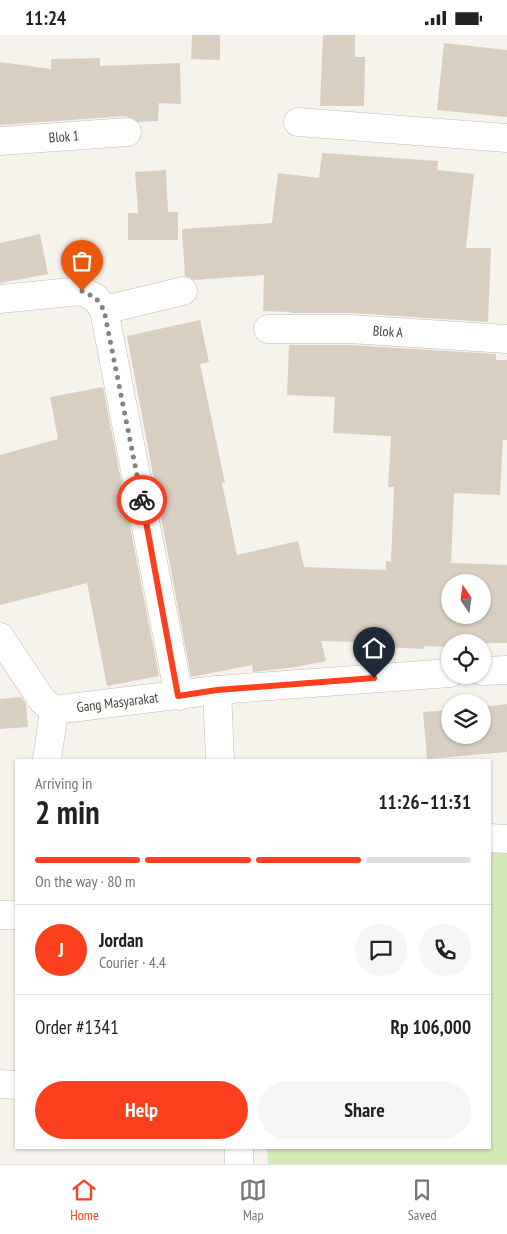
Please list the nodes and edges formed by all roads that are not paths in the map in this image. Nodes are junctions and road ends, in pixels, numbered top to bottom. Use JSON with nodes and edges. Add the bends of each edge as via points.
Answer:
{"nodes":[{"id":1,"x":298,"y":123,"type":"dead end"},
{"id":2,"x":127,"y":133,"type":"dead end"},
{"id":3,"x":507,"y":138,"type":"edge"},
{"id":4,"x":0,"y":141,"type":"edge"},
{"id":5,"x":183,"y":291,"type":"dead end"},
{"id":6,"x":0,"y":299,"type":"edge"},
{"id":7,"x":104,"y":310,"type":"junction"},
{"id":8,"x":268,"y":329,"type":"dead end"},
{"id":9,"x":507,"y":339,"type":"edge"},
{"id":10,"x":2,"y":644,"type":"edge"},
{"id":11,"x":507,"y":670,"type":"edge"},
{"id":12,"x":491,"y":671,"type":"edge"},
{"id":13,"x":441,"y":674,"type":"edge"},
{"id":14,"x":217,"y":690,"type":"junction"},
{"id":15,"x":178,"y":696,"type":"junction"},
{"id":16,"x":54,"y":711,"type":"junction"},
{"id":17,"x":47,"y":759,"type":"edge"},
{"id":18,"x":220,"y":759,"type":"edge"},
{"id":19,"x":491,"y":839,"type":"edge"},
{"id":20,"x":507,"y":839,"type":"edge"},
{"id":21,"x":0,"y":915,"type":"edge"},
{"id":22,"x":15,"y":915,"type":"edge"},
{"id":23,"x":0,"y":1084,"type":"edge"},
{"id":24,"x":15,"y":1085,"type":"edge"},
{"id":25,"x":239,"y":1149,"type":"edge"},
{"id":26,"x":239,"y":1164,"type":"edge"}],
"edges":[{"from":1,"to":3,"type":"street"},
{"from":2,"to":4,"type":"street","name":"Blok 1"},
{"from":5,"to":7,"type":"street"},
{"from":6,"to":7,"type":"street","via":[[82,291],[96,298]]},
{"from":7,"to":15,"type":"street"},
{"from":8,"to":9,"type":"street","name":"Blok A","via":[[350,329]]},
{"from":10,"to":16,"type":"street","via":[[42,700]]},
{"from":11,"to":12,"type":"street"},
{"from":13,"to":14,"type":"street","name":"Gang Masyarakat"},
{"from":14,"to":15,"type":"street","name":"Gang Masyarakat"},
{"from":14,"to":18,"type":"street"},
{"from":15,"to":16,"type":"street","name":"Gang Masyarakat"},
{"from":16,"to":17,"type":"street"},
{"from":19,"to":20,"type":"street"},
{"from":21,"to":22,"type":"street"},
{"from":23,"to":24,"type":"street"},
{"from":25,"to":26,"type":"street"}]}
